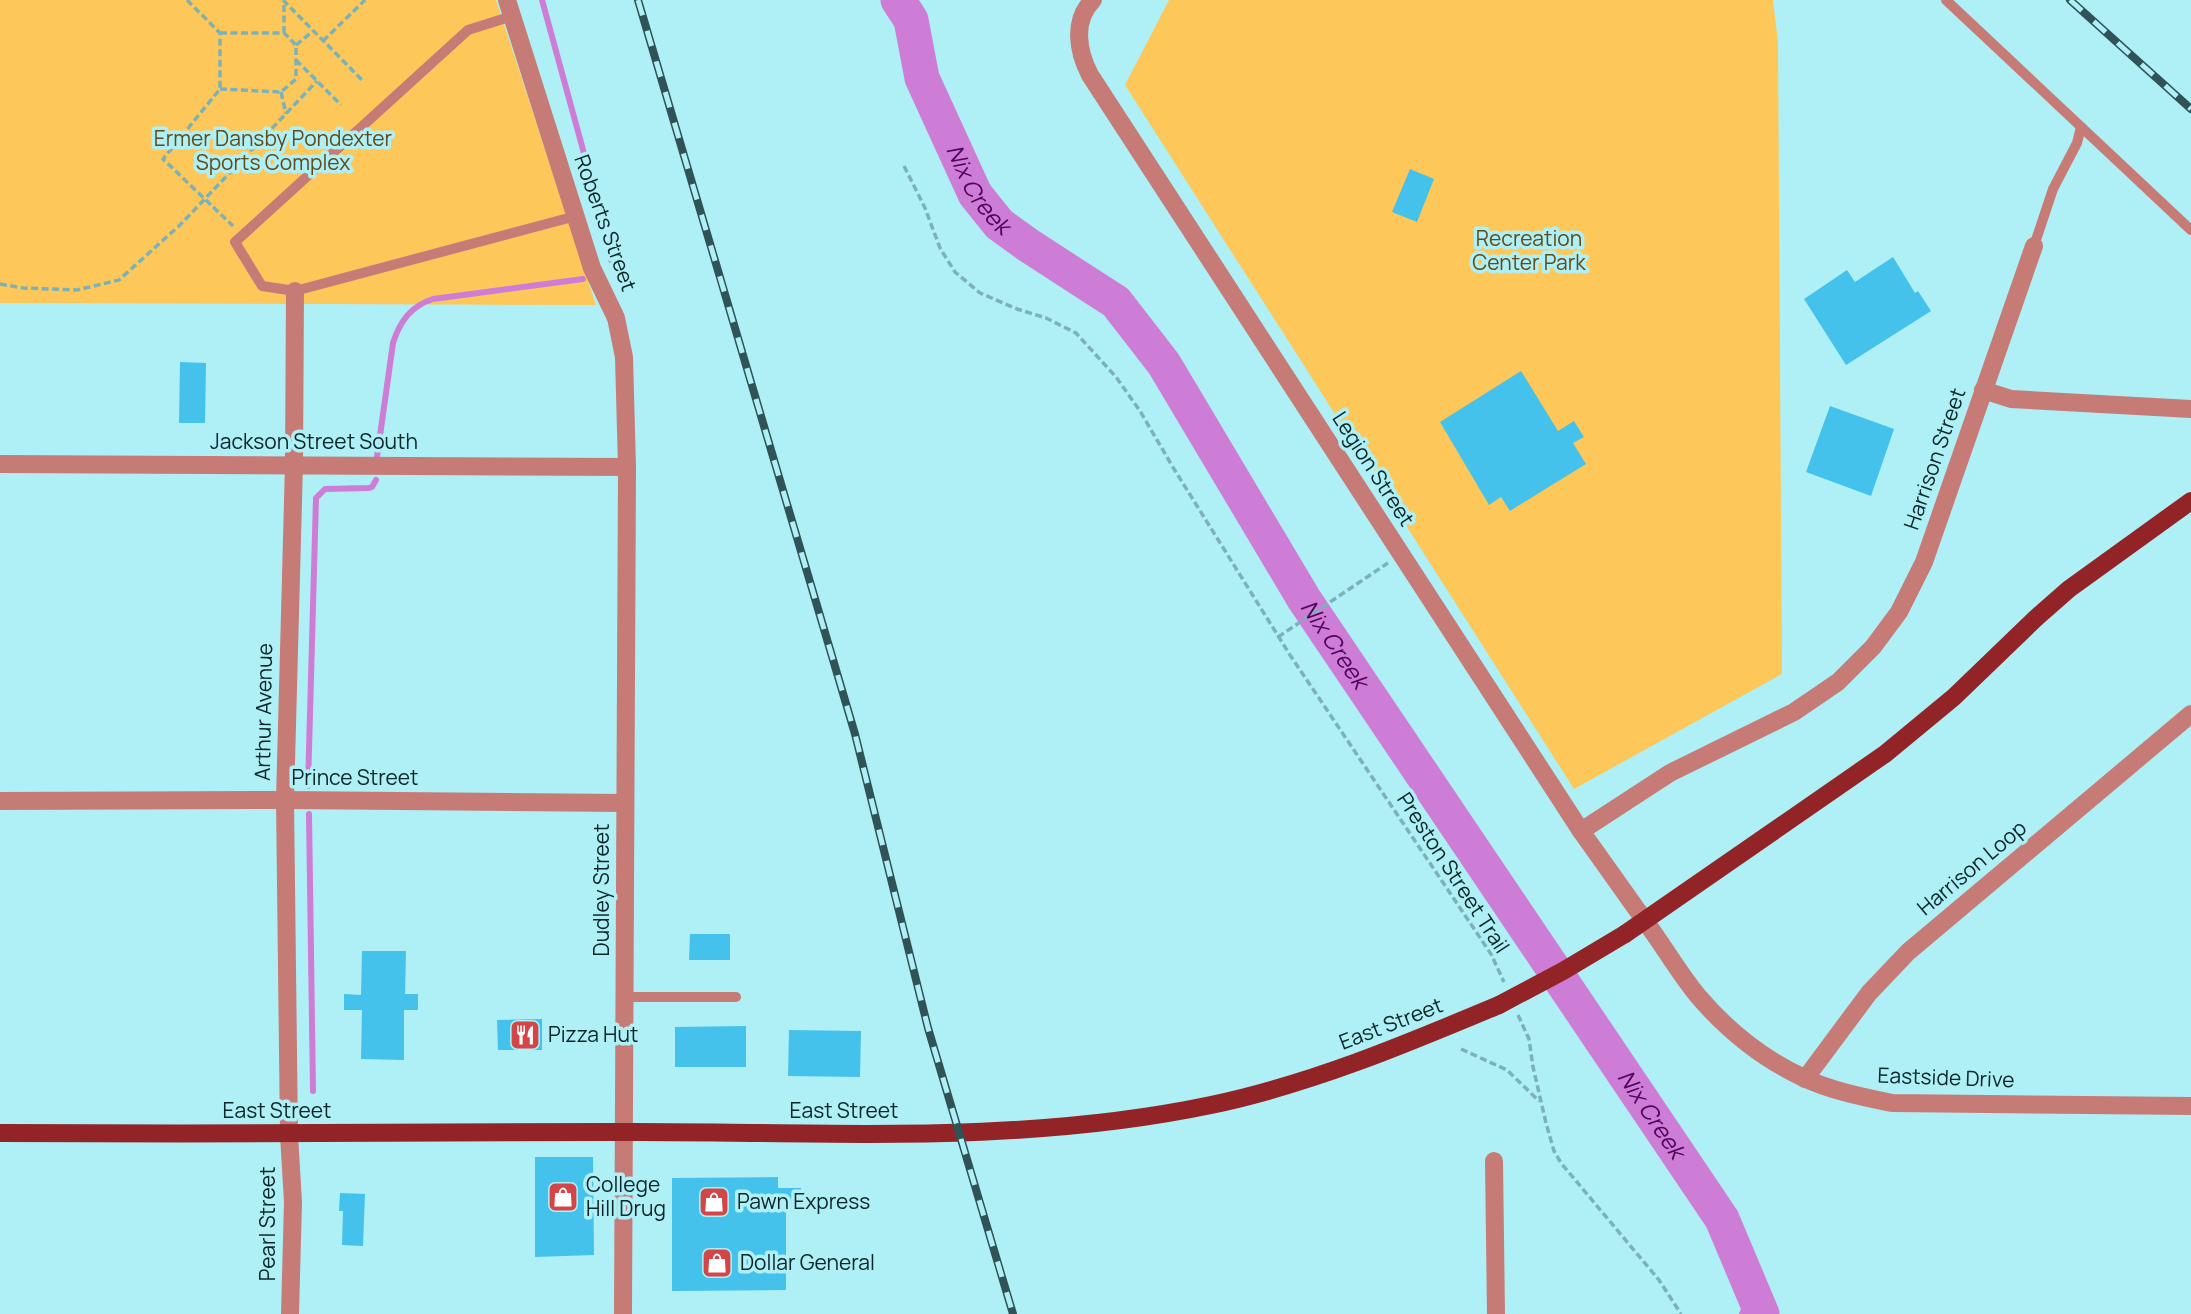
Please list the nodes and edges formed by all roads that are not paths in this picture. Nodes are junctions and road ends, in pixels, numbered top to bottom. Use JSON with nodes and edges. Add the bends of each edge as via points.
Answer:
{"nodes":[{"id":1,"x":1093,"y":0,"type":"edge"},
{"id":2,"x":1946,"y":0,"type":"edge"},
{"id":3,"x":510,"y":8,"type":"edge"},
{"id":4,"x":2081,"y":127,"type":"junction"},
{"id":5,"x":576,"y":216,"type":"junction"},
{"id":6,"x":2191,"y":230,"type":"edge"},
{"id":7,"x":2034,"y":246,"type":"joint"},
{"id":8,"x":295,"y":291,"type":"junction"},
{"id":9,"x":1983,"y":390,"type":"junction"},
{"id":10,"x":2191,"y":409,"type":"edge"},
{"id":11,"x":0,"y":464,"type":"edge"},
{"id":12,"x":293,"y":464,"type":"junction"},
{"id":13,"x":627,"y":467,"type":"junction"},
{"id":14,"x":2191,"y":501,"type":"edge"},
{"id":15,"x":2191,"y":714,"type":"edge"},
{"id":16,"x":285,"y":800,"type":"junction"},
{"id":17,"x":0,"y":801,"type":"edge"},
{"id":18,"x":625,"y":803,"type":"junction"},
{"id":19,"x":1581,"y":831,"type":"junction"},
{"id":20,"x":1645,"y":921,"type":"junction"},
{"id":21,"x":624,"y":996,"type":"junction"},
{"id":22,"x":736,"y":997,"type":"dead end"},
{"id":23,"x":1805,"y":1079,"type":"junction"},
{"id":24,"x":2191,"y":1106,"type":"edge"},
{"id":25,"x":623,"y":1132,"type":"junction"},
{"id":26,"x":0,"y":1133,"type":"edge"},
{"id":27,"x":289,"y":1135,"type":"junction"},
{"id":28,"x":1494,"y":1161,"type":"dead end"},
{"id":29,"x":290,"y":1314,"type":"edge"},
{"id":30,"x":623,"y":1314,"type":"edge"},
{"id":31,"x":1496,"y":1314,"type":"edge"}],
"edges":[{"from":1,"to":19,"type":"street","name":"Legion Street","via":[[1085,9],[1079,34],[1090,75]]},
{"from":2,"to":4,"type":"lane"},
{"from":3,"to":5,"type":"street","name":"Roberts Street"},
{"from":3,"to":8,"type":"lane","via":[[468,30],[234,242],[262,286]]},
{"from":4,"to":6,"type":"lane"},
{"from":4,"to":7,"type":"lane","name":"Harrison Street","via":[[2053,188]]},
{"from":5,"to":8,"type":"lane"},
{"from":5,"to":13,"type":"street","name":"Roberts Street","via":[[622,344]]},
{"from":7,"to":9,"type":"street","name":"Harrison Street"},
{"from":8,"to":12,"type":"street","name":"Arthur Avenue"},
{"from":9,"to":10,"type":"street","via":[[2011,400]]},
{"from":9,"to":19,"type":"street","name":"Harrison Street","via":[[1924,562],[1899,612],[1873,646],[1838,682],[1794,712],[1670,774]]},
{"from":11,"to":12,"type":"street","name":"Jackson Street South"},
{"from":12,"to":13,"type":"street","name":"Jackson Street South"},
{"from":12,"to":16,"type":"street","name":"Arthur Avenue"},
{"from":13,"to":18,"type":"street","name":"Dudley Street"},
{"from":14,"to":20,"type":"main road","name":"East Street","via":[[2069,589],[1954,697],[1885,754]]},
{"from":15,"to":23,"type":"street","name":"Harrison Loop","via":[[1908,952],[1869,993]]},
{"from":16,"to":17,"type":"street","name":"Prince Street"},
{"from":16,"to":18,"type":"street","name":"Prince Street"},
{"from":16,"to":27,"type":"street","name":"Arthur Avenue"},
{"from":18,"to":21,"type":"street","name":"Dudley Street"},
{"from":19,"to":20,"type":"street","name":"Legion Street"},
{"from":20,"to":23,"type":"street","name":"Eastside Drive","via":[[1698,995],[1736,1035]]},
{"from":20,"to":25,"type":"main road","name":"East Street","bridge":true,"via":[[1563,971],[1362,1061],[1213,1105],[999,1132]]},
{"from":21,"to":22,"type":"lane"},
{"from":21,"to":25,"type":"street","name":"Dudley Street"},
{"from":23,"to":24,"type":"street","name":"Eastside Drive","via":[[1892,1103]]},
{"from":25,"to":27,"type":"main road","name":"East Street"},
{"from":25,"to":30,"type":"street","name":"Dudley Street"},
{"from":26,"to":27,"type":"main road","name":"East Street"},
{"from":27,"to":29,"type":"street","name":"Pearl Street","via":[[293,1202]]},
{"from":28,"to":31,"type":"street"}]}
